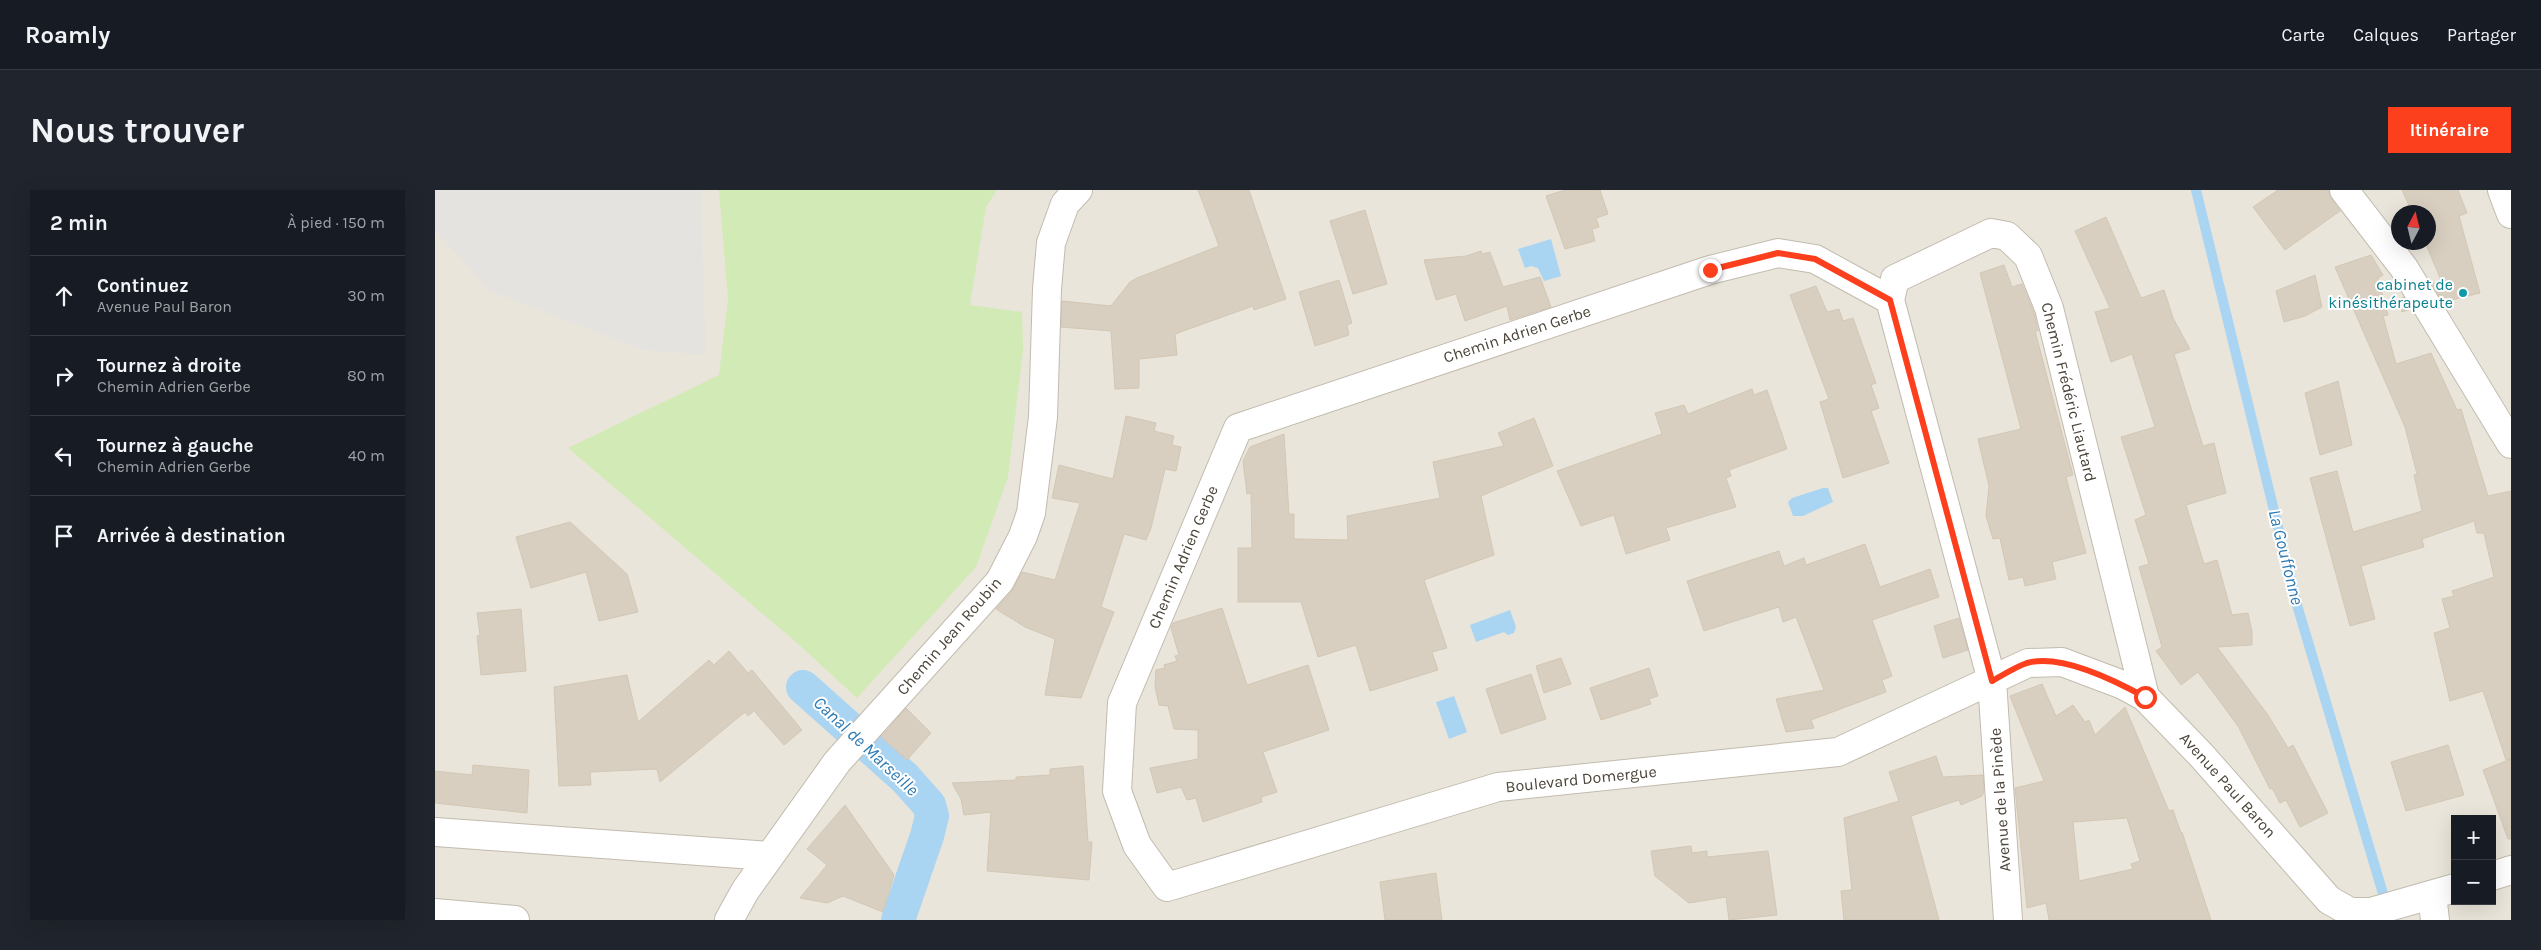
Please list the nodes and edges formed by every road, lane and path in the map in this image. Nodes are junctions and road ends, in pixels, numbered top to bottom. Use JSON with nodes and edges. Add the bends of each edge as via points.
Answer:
{"nodes":[{"id":1,"x":1078,"y":190,"type":"edge"},
{"id":2,"x":2344,"y":190,"type":"edge"},
{"id":3,"x":1890,"y":300,"type":"junction"},
{"id":4,"x":2511,"y":444,"type":"edge"},
{"id":5,"x":1992,"y":681,"type":"junction"},
{"id":6,"x":2145,"y":697,"type":"junction"},
{"id":7,"x":435,"y":832,"type":"edge"},
{"id":8,"x":769,"y":856,"type":"junction"},
{"id":9,"x":2511,"y":870,"type":"edge"},
{"id":10,"x":2496,"y":875,"type":"edge"},
{"id":11,"x":1167,"y":887,"type":"joint"},
{"id":12,"x":2440,"y":901,"type":"edge"},
{"id":13,"x":435,"y":913,"type":"edge"},
{"id":14,"x":2357,"y":915,"type":"edge"},
{"id":15,"x":515,"y":920,"type":"edge"},
{"id":16,"x":729,"y":920,"type":"edge"},
{"id":17,"x":2008,"y":920,"type":"edge"}],
"edges":[{"from":1,"to":8,"type":"street","name":"Chemin Jean Roubin","via":[[1065,204],[1051,243],[1043,417],[1031,513],[1023,536],[1000,581],[837,762]]},
{"from":2,"to":4,"type":"street","via":[[2404,268]]},
{"from":3,"to":5,"type":"street"},
{"from":3,"to":6,"type":"street","name":"Chemin Frédéric Liautard","via":[[1895,279],[1991,233],[2007,236],[2028,256],[2049,308]]},
{"from":3,"to":11,"type":"street","name":"Chemin Adrien Gerbe","via":[[1815,259],[1778,253],[1710,270],[1238,428],[1122,703],[1117,791],[1137,844]]},
{"from":5,"to":6,"type":"street","name":"Avenue Paul Baron","via":[[2028,663],[2062,662],[2123,685]]},
{"from":5,"to":11,"type":"street","name":"Boulevard Domergue","via":[[1838,752],[1498,788]]},
{"from":5,"to":17,"type":"street","name":"Avenue de la Pinède"},
{"from":6,"to":14,"type":"street","name":"Avenue Paul Baron","via":[[2329,900]]},
{"from":7,"to":8,"type":"street"},
{"from":8,"to":16,"type":"street","name":"Chemin Jean Roubin"},
{"from":9,"to":10,"type":"street"},
{"from":12,"to":14,"type":"street","name":"Avenue Paul Baron","via":[[2400,902]]},
{"from":13,"to":15,"type":"street"}]}
